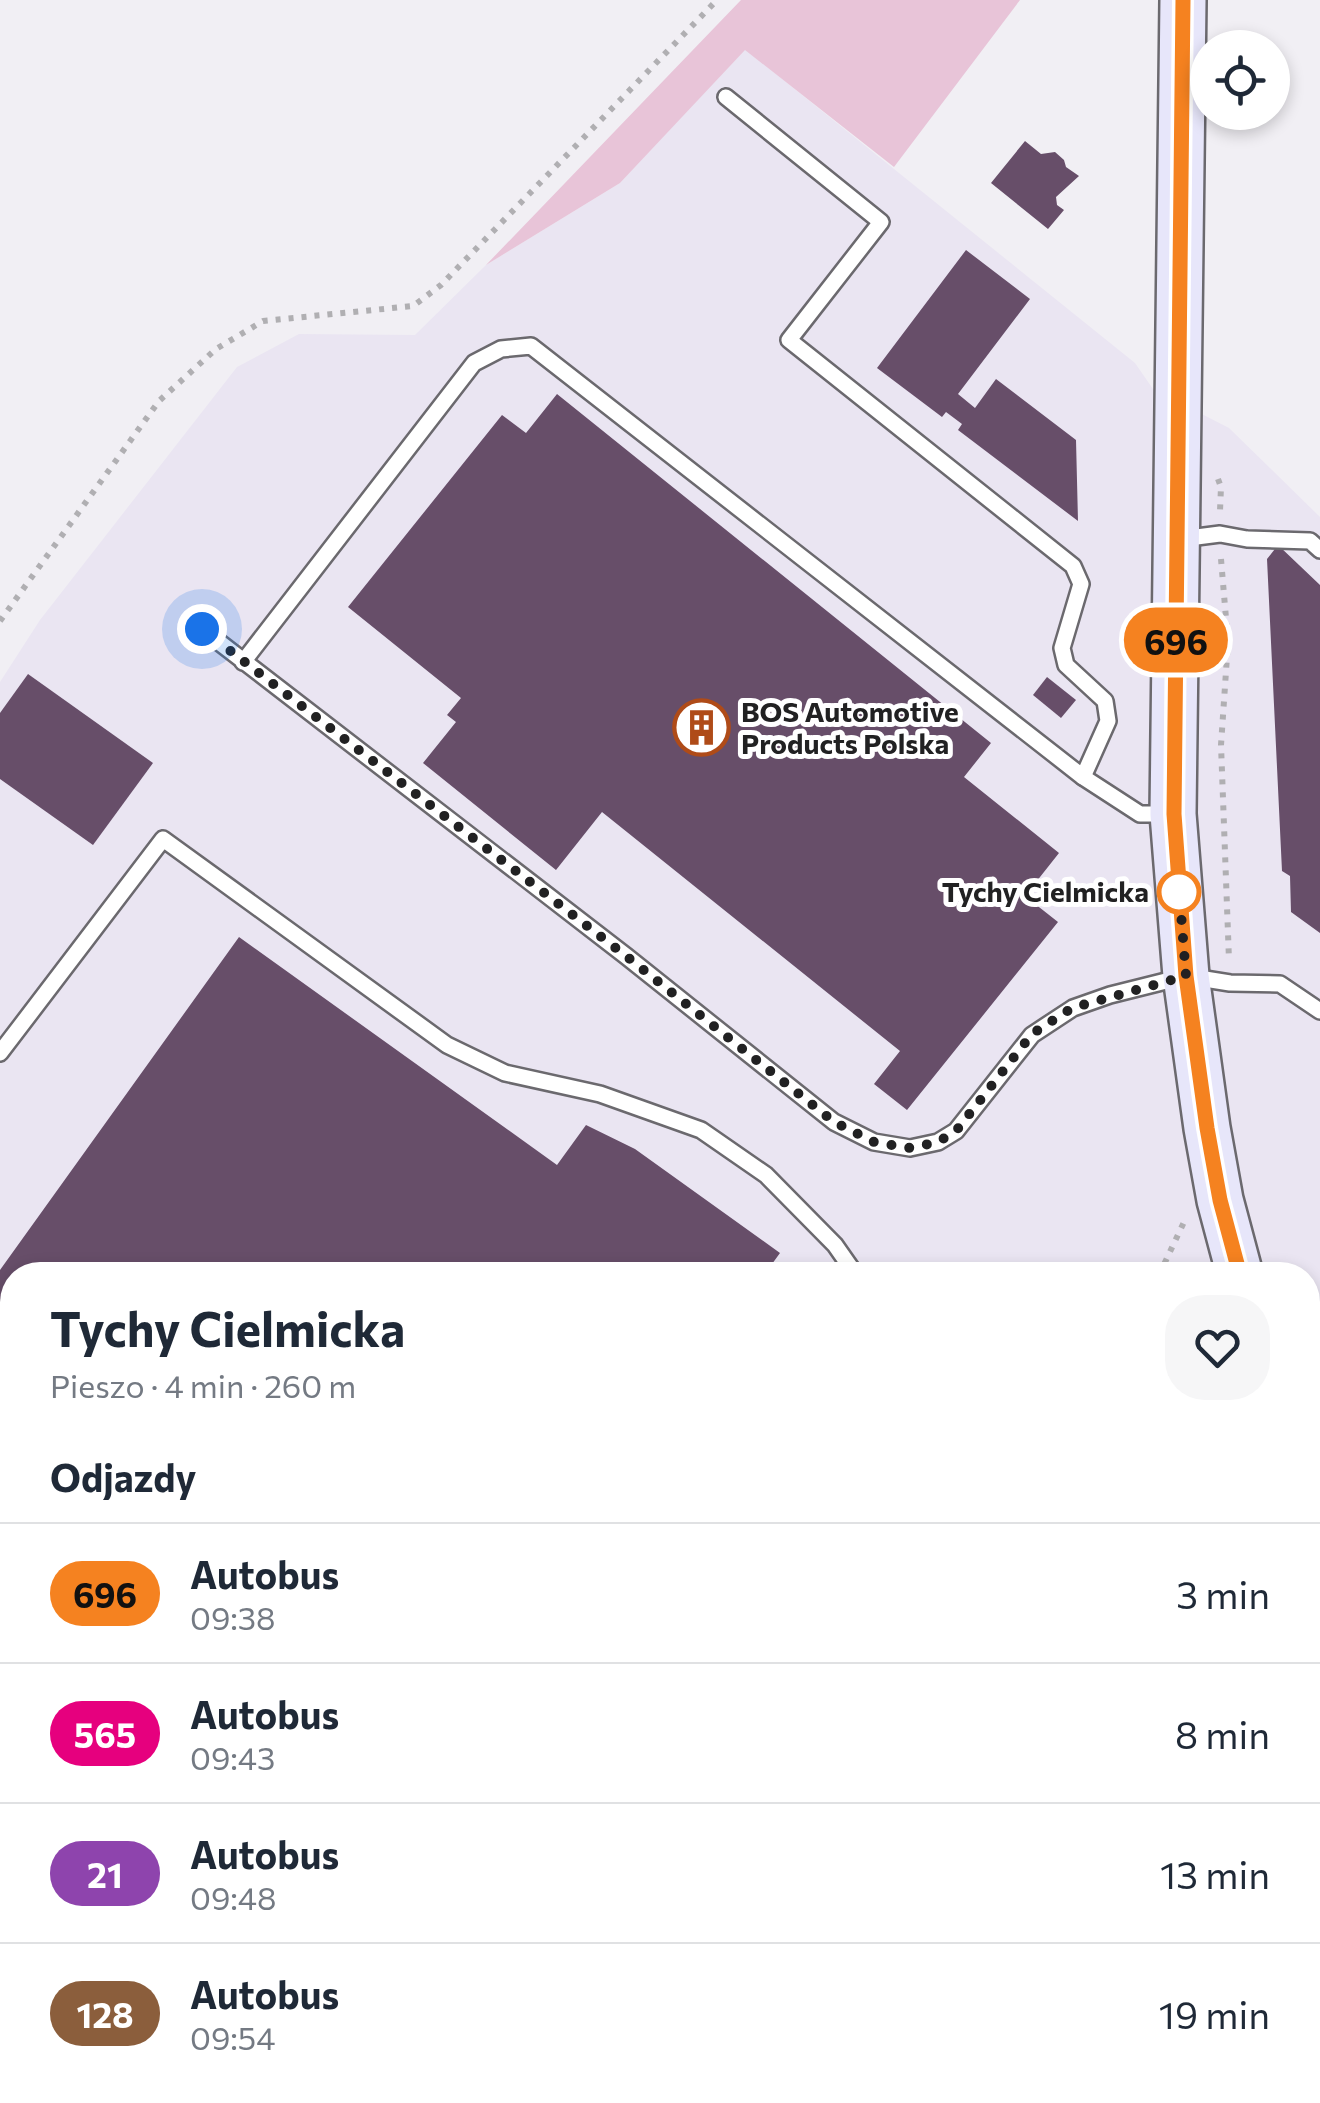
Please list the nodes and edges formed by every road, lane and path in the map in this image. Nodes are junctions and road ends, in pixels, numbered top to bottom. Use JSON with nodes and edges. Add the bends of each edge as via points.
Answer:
{"nodes":[{"id":1,"x":716,"y":0,"type":"edge"},
{"id":2,"x":1183,"y":0,"type":"edge"},
{"id":3,"x":726,"y":96,"type":"dead end"},
{"id":4,"x":1216,"y":474,"type":"dead end"},
{"id":5,"x":1198,"y":537,"type":"junction"},
{"id":6,"x":1320,"y":550,"type":"edge"},
{"id":7,"x":0,"y":621,"type":"edge"},
{"id":8,"x":202,"y":629,"type":"dead end"},
{"id":9,"x":244,"y":662,"type":"junction"},
{"id":10,"x":1083,"y":777,"type":"junction"},
{"id":11,"x":1174,"y":814,"type":"junction"},
{"id":12,"x":1208,"y":979,"type":"junction"},
{"id":13,"x":1320,"y":1012,"type":"edge"},
{"id":14,"x":0,"y":1053,"type":"edge"},
{"id":15,"x":1192,"y":1205,"type":"dead end"},
{"id":16,"x":847,"y":1262,"type":"edge"},
{"id":17,"x":1165,"y":1262,"type":"edge"},
{"id":18,"x":1237,"y":1262,"type":"edge"}],
"edges":[{"from":1,"to":7,"type":"path","via":[[441,285],[412,306],[262,321],[216,349],[159,402]]},
{"from":2,"to":5,"type":"street"},
{"from":3,"to":10,"type":"lane","via":[[881,222],[788,340],[1074,566],[1081,584],[1062,648],[1066,665],[1105,701],[1108,722]]},
{"from":4,"to":5,"type":"path","via":[[1221,487]]},
{"from":5,"to":6,"type":"lane","via":[[1310,540]]},
{"from":5,"to":11,"type":"street"},
{"from":5,"to":12,"type":"path","via":[[1228,642]]},
{"from":8,"to":9,"type":"lane"},
{"from":9,"to":10,"type":"lane","via":[[474,363],[501,349],[531,346]]},
{"from":9,"to":12,"type":"lane","via":[[834,1122],[874,1142],[910,1148],[956,1131],[1032,1034],[1072,1008]]},
{"from":10,"to":11,"type":"lane","via":[[1140,814]]},
{"from":11,"to":12,"type":"street"},
{"from":12,"to":13,"type":"lane","via":[[1280,984]]},
{"from":12,"to":18,"type":"street","via":[[1220,1200]]},
{"from":14,"to":16,"type":"lane","via":[[163,839],[447,1045],[506,1074],[600,1094],[701,1130],[766,1175]]},
{"from":15,"to":17,"type":"path"}]}
